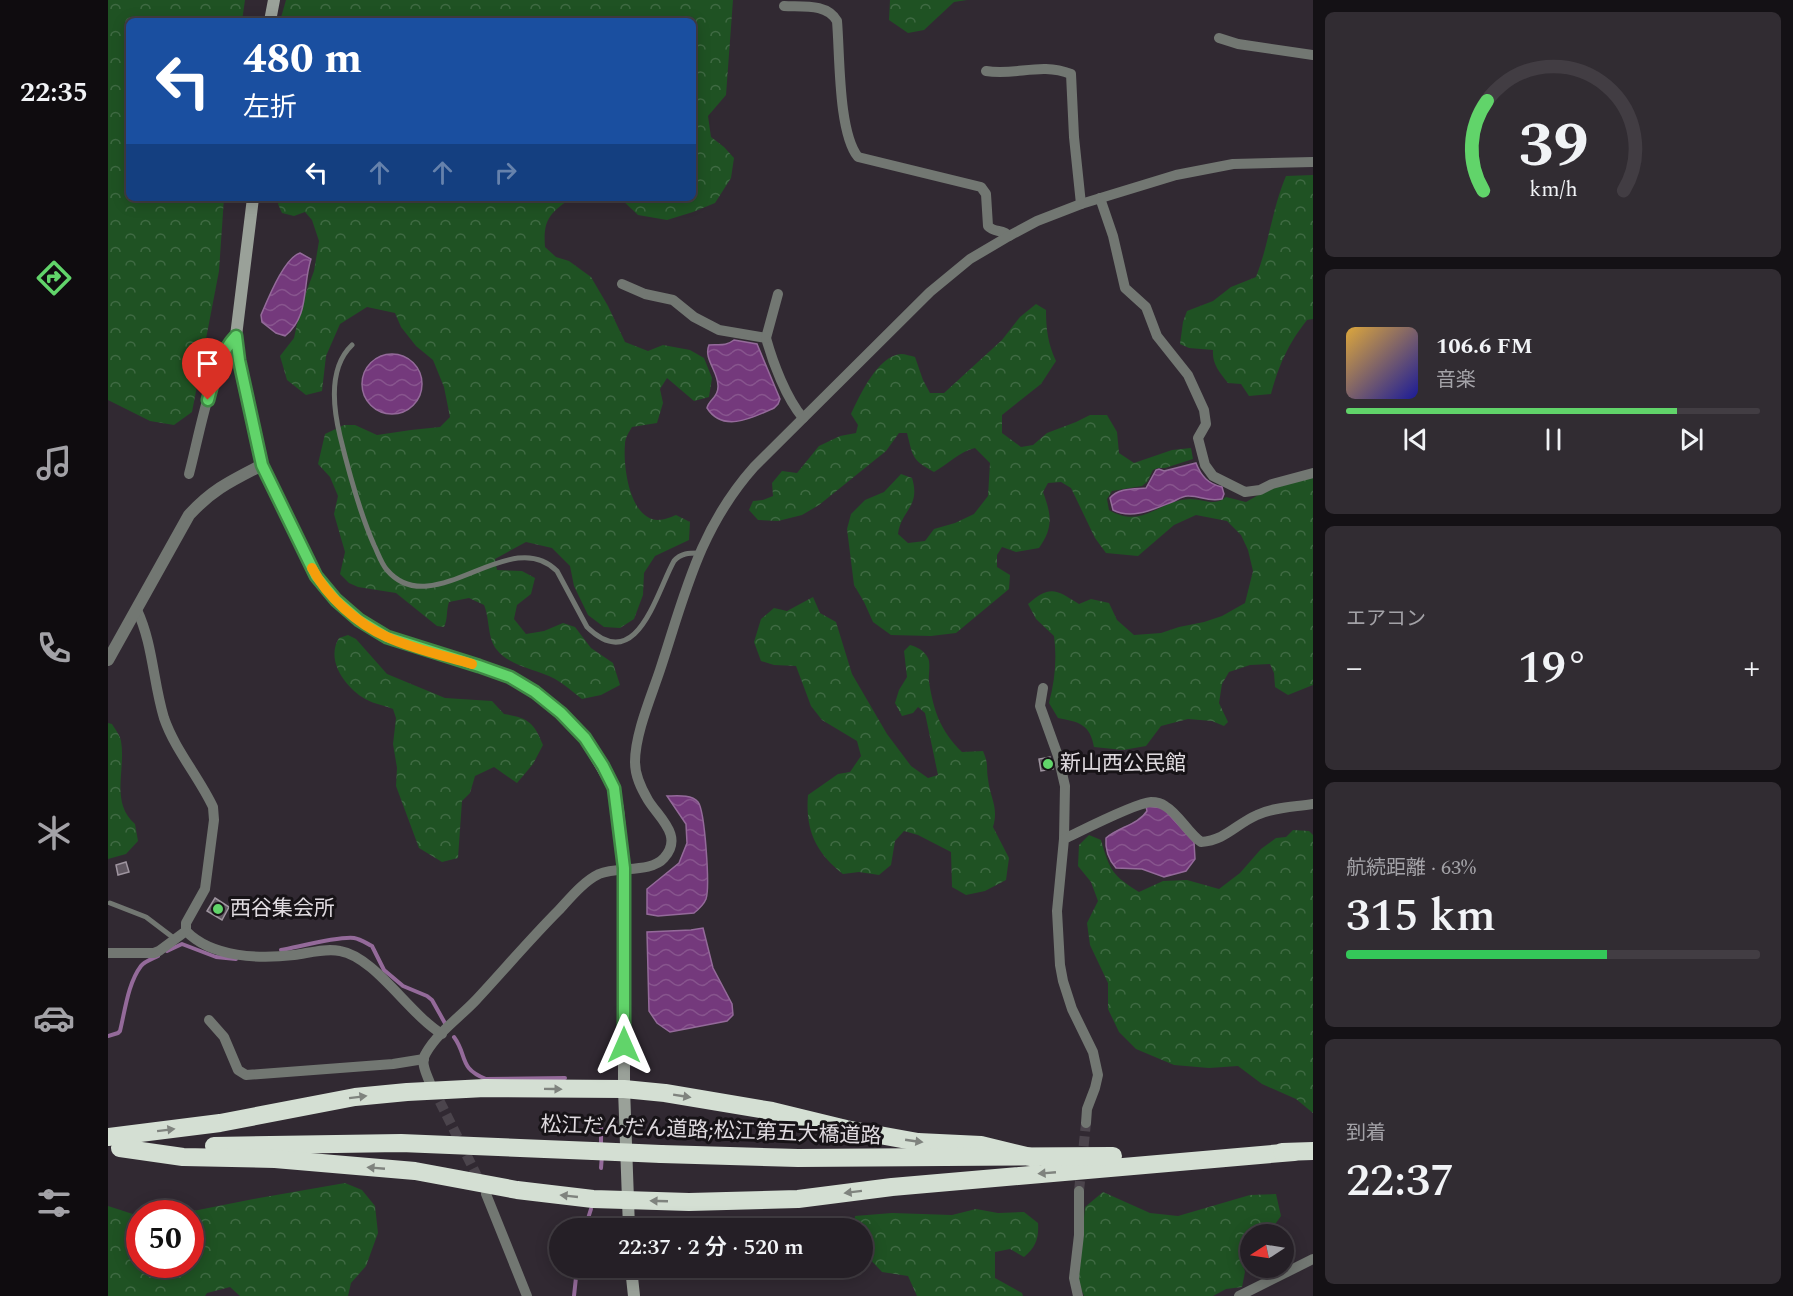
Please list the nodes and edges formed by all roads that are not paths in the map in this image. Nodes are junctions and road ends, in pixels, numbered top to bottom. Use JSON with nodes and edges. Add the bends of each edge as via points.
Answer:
{"nodes":[{"id":1,"x":274,"y":0,"type":"edge"},
{"id":2,"x":784,"y":6,"type":"dead end"},
{"id":3,"x":271,"y":18,"type":"edge"},
{"id":4,"x":1218,"y":38,"type":"dead end"},
{"id":5,"x":1313,"y":55,"type":"edge"},
{"id":6,"x":986,"y":71,"type":"dead end"},
{"id":7,"x":1313,"y":162,"type":"edge"},
{"id":8,"x":1100,"y":198,"type":"junction"},
{"id":9,"x":253,"y":201,"type":"edge"},
{"id":10,"x":1081,"y":204,"type":"junction"},
{"id":11,"x":1009,"y":236,"type":"junction"},
{"id":12,"x":621,"y":284,"type":"dead end"},
{"id":13,"x":778,"y":294,"type":"dead end"},
{"id":14,"x":236,"y":336,"type":"junction"},
{"id":15,"x":766,"y":338,"type":"junction"},
{"id":16,"x":352,"y":345,"type":"dead end"},
{"id":17,"x":802,"y":418,"type":"junction"},
{"id":18,"x":262,"y":465,"type":"junction"},
{"id":19,"x":1313,"y":473,"type":"edge"},
{"id":20,"x":189,"y":474,"type":"dead end"},
{"id":21,"x":699,"y":553,"type":"junction"},
{"id":22,"x":137,"y":610,"type":"junction"},
{"id":23,"x":108,"y":660,"type":"edge"},
{"id":24,"x":1043,"y":688,"type":"dead end"},
{"id":25,"x":1313,"y":804,"type":"edge"},
{"id":26,"x":1064,"y":839,"type":"junction"},
{"id":27,"x":624,"y":868,"type":"junction"},
{"id":28,"x":110,"y":903,"type":"dead end"},
{"id":29,"x":186,"y":931,"type":"junction"},
{"id":30,"x":175,"y":939,"type":"junction"},
{"id":31,"x":108,"y":953,"type":"edge"},
{"id":32,"x":209,"y":1020,"type":"dead end"},
{"id":33,"x":442,"y":1034,"type":"junction"},
{"id":34,"x":424,"y":1059,"type":"junction"},
{"id":35,"x":430,"y":1083,"type":"tunnel mouth"},
{"id":36,"x":624,"y":1089,"type":"junction"},
{"id":37,"x":1086,"y":1123,"type":"tunnel mouth"},
{"id":38,"x":112,"y":1145,"type":"edge"},
{"id":39,"x":1313,"y":1151,"type":"edge"},
{"id":40,"x":1294,"y":1152,"type":"junction"},
{"id":41,"x":1035,"y":1158,"type":"junction"},
{"id":42,"x":1079,"y":1191,"type":"tunnel mouth"},
{"id":43,"x":486,"y":1194,"type":"tunnel mouth"},
{"id":44,"x":627,"y":1200,"type":"junction"},
{"id":45,"x":628,"y":1218,"type":"edge"},
{"id":46,"x":1313,"y":1259,"type":"edge"},
{"id":47,"x":632,"y":1278,"type":"edge"},
{"id":48,"x":527,"y":1296,"type":"edge"},
{"id":49,"x":634,"y":1296,"type":"edge"},
{"id":50,"x":1078,"y":1296,"type":"edge"},
{"id":51,"x":1239,"y":1296,"type":"edge"}],
"edges":[{"from":1,"to":3,"type":"main road"},
{"from":2,"to":11,"type":"street","via":[[822,9],[837,21],[842,111],[858,157],[981,187],[986,194],[988,226]]},
{"from":4,"to":5,"type":"street"},
{"from":6,"to":10,"type":"street","via":[[1047,68],[1071,74]]},
{"from":7,"to":8,"type":"street","via":[[1233,164],[1176,175]]},
{"from":8,"to":10,"type":"street"},
{"from":8,"to":19,"type":"street","via":[[1125,288],[1146,307],[1157,336],[1188,375],[1204,410],[1206,424],[1198,438],[1201,455],[1213,476],[1245,492]]},
{"from":9,"to":14,"type":"main road"},
{"from":10,"to":11,"type":"street"},
{"from":11,"to":17,"type":"street","via":[[970,259],[930,292]]},
{"from":12,"to":15,"type":"street","via":[[673,300],[719,330]]},
{"from":13,"to":15,"type":"street"},
{"from":14,"to":18,"type":"main road"},
{"from":14,"to":20,"type":"street","via":[[217,369]]},
{"from":15,"to":17,"type":"street"},
{"from":16,"to":21,"type":"lane","via":[[339,366],[335,416],[366,526],[384,568],[394,578],[417,587],[433,586],[503,562],[532,557],[550,564],[556,571],[587,627],[615,642],[625,641],[642,629],[678,556]]},
{"from":17,"to":21,"type":"street","via":[[735,489]]},
{"from":18,"to":22,"type":"street","via":[[206,496],[189,515]]},
{"from":18,"to":27,"type":"main road","via":[[316,576],[359,620],[387,637],[510,677],[561,713],[585,738],[614,788]]},
{"from":21,"to":27,"type":"street","via":[[642,721],[634,761],[636,778],[670,831],[669,852],[651,867]]},
{"from":22,"to":23,"type":"street"},
{"from":22,"to":29,"type":"street","via":[[150,645],[165,719],[213,807],[205,889],[186,923]]},
{"from":24,"to":26,"type":"street","via":[[1040,706],[1065,786]]},
{"from":25,"to":26,"type":"street","via":[[1256,815],[1220,838],[1201,842],[1168,808],[1152,802]]},
{"from":26,"to":37,"type":"street","via":[[1057,911],[1060,965],[1072,1009],[1093,1053],[1098,1075]]},
{"from":27,"to":33,"type":"street","via":[[598,874],[579,889]]},
{"from":27,"to":36,"type":"main road"},
{"from":28,"to":30,"type":"lane","via":[[146,917]]},
{"from":29,"to":30,"type":"street"},
{"from":29,"to":33,"type":"street","via":[[205,945],[233,953],[347,953],[367,965]]},
{"from":30,"to":31,"type":"street","via":[[150,954]]},
{"from":32,"to":34,"type":"street","via":[[224,1037],[238,1070],[246,1075]]},
{"from":33,"to":34,"type":"street"},
{"from":34,"to":35,"type":"street"},
{"from":38,"to":36,"type":"highway","one_way":true,"via":[[355,1097],[485,1088]]},
{"from":36,"to":41,"type":"highway","one_way":true,"via":[[772,1111],[918,1142],[981,1145]]},
{"from":36,"to":44,"type":"main road"},
{"from":38,"to":41,"type":"highway","name":"松江だんだん道路;松江第五大橋道路","bridge":true,"via":[[401,1143],[810,1158]]},
{"from":44,"to":38,"type":"highway","one_way":true,"via":[[518,1190],[415,1171],[275,1159],[183,1157]]},
{"from":39,"to":40,"type":"highway","name":"松江だんだん道路;松江第五大橋道路"},
{"from":40,"to":41,"type":"highway","name":"松江だんだん道路;松江第五大橋道路"},
{"from":40,"to":44,"type":"highway","one_way":true,"via":[[892,1187],[798,1199]]},
{"from":42,"to":50,"type":"street","via":[[1074,1278]]},
{"from":43,"to":48,"type":"street"},
{"from":44,"to":45,"type":"main road"},
{"from":46,"to":51,"type":"street"},
{"from":47,"to":49,"type":"main road"}]}
